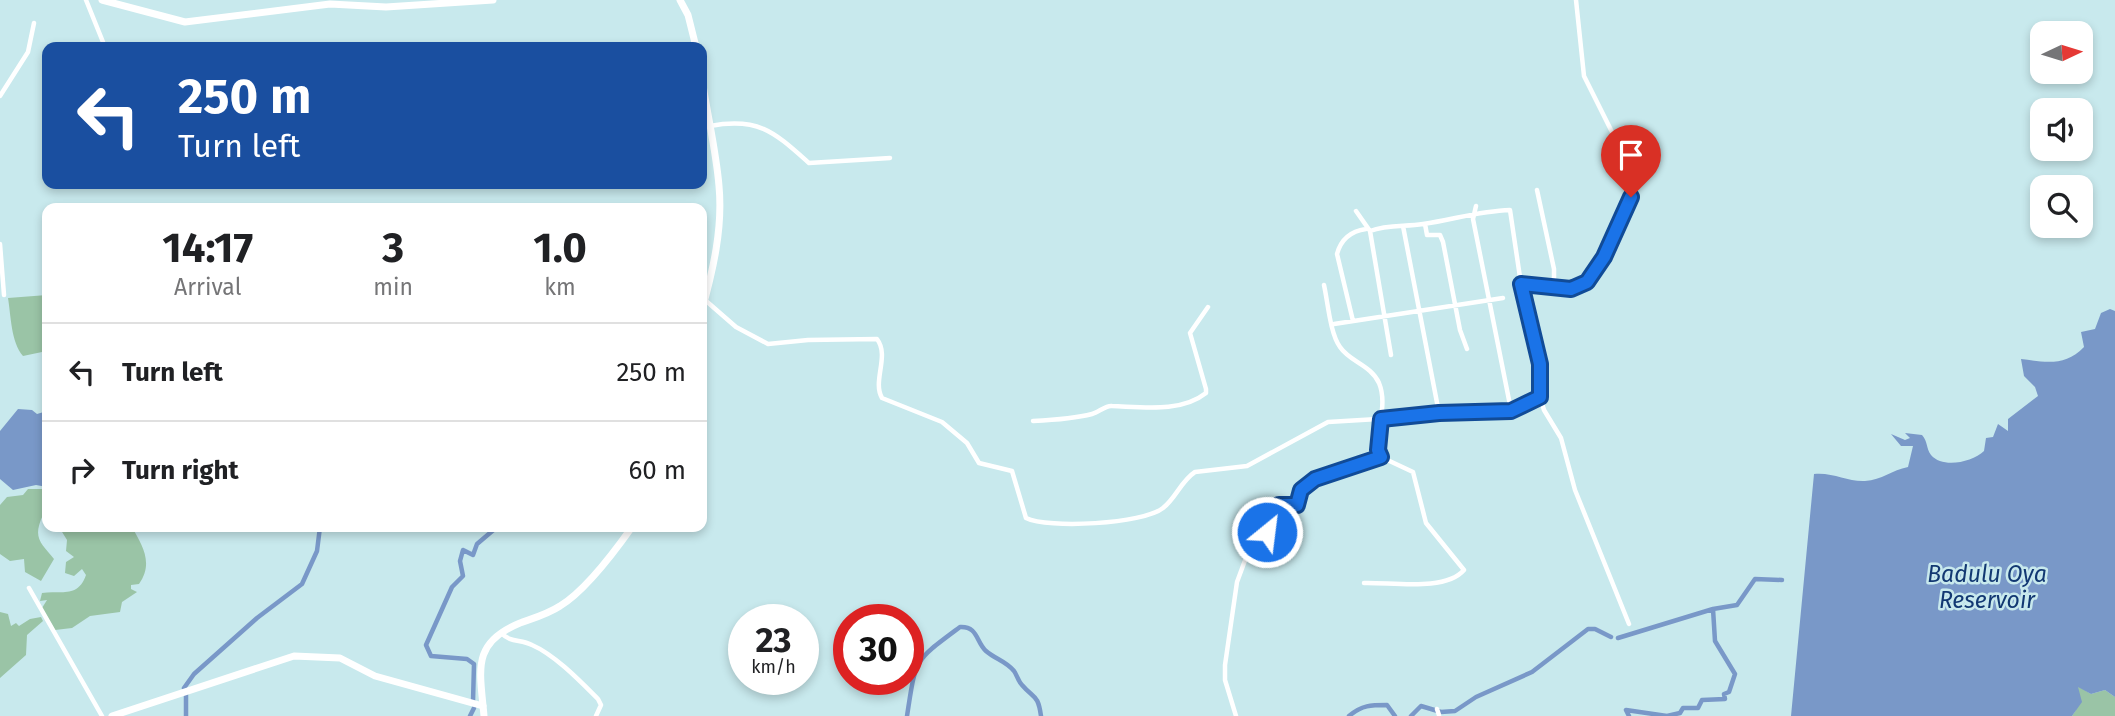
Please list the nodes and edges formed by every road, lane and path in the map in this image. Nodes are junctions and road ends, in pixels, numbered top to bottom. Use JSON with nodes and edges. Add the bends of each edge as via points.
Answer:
{"nodes":[{"id":1,"x":86,"y":0,"type":"edge"},
{"id":2,"x":102,"y":0,"type":"edge"},
{"id":3,"x":493,"y":0,"type":"edge"},
{"id":4,"x":680,"y":0,"type":"edge"},
{"id":5,"x":1576,"y":0,"type":"edge"},
{"id":6,"x":34,"y":23,"type":"dead end"},
{"id":7,"x":103,"y":42,"type":"edge"},
{"id":8,"x":694,"y":42,"type":"edge"},
{"id":9,"x":0,"y":96,"type":"edge"},
{"id":10,"x":707,"y":112,"type":"edge"},
{"id":11,"x":709,"y":126,"type":"junction"},
{"id":12,"x":890,"y":158,"type":"dead end"},
{"id":13,"x":1537,"y":190,"type":"dead end"},
{"id":14,"x":1476,"y":205,"type":"dead end"},
{"id":15,"x":1356,"y":211,"type":"dead end"},
{"id":16,"x":1473,"y":214,"type":"junction"},
{"id":17,"x":1425,"y":224,"type":"junction"},
{"id":18,"x":1403,"y":226,"type":"junction"},
{"id":19,"x":1368,"y":230,"type":"junction"},
{"id":20,"x":0,"y":244,"type":"edge"},
{"id":21,"x":1521,"y":284,"type":"junction"},
{"id":22,"x":1324,"y":285,"type":"dead end"},
{"id":23,"x":1554,"y":285,"type":"junction"},
{"id":24,"x":707,"y":292,"type":"edge"},
{"id":25,"x":4,"y":295,"type":"dead end"},
{"id":26,"x":1503,"y":298,"type":"dead end"},
{"id":27,"x":1490,"y":301,"type":"junction"},
{"id":28,"x":707,"y":302,"type":"edge"},
{"id":29,"x":1457,"y":304,"type":"junction"},
{"id":30,"x":1208,"y":307,"type":"dead end"},
{"id":31,"x":1420,"y":312,"type":"junction"},
{"id":32,"x":1385,"y":317,"type":"junction"},
{"id":33,"x":1353,"y":321,"type":"junction"},
{"id":34,"x":1334,"y":324,"type":"junction"},
{"id":35,"x":1467,"y":349,"type":"dead end"},
{"id":36,"x":1391,"y":355,"type":"dead end"},
{"id":37,"x":1540,"y":397,"type":"junction"},
{"id":38,"x":1511,"y":411,"type":"junction"},
{"id":39,"x":1439,"y":413,"type":"junction"},
{"id":40,"x":1381,"y":419,"type":"junction"},
{"id":41,"x":1033,"y":421,"type":"dead end"},
{"id":42,"x":1381,"y":457,"type":"junction"},
{"id":43,"x":628,"y":532,"type":"edge"},
{"id":44,"x":1364,"y":583,"type":"dead end"},
{"id":45,"x":29,"y":588,"type":"dead end"},
{"id":46,"x":1629,"y":624,"type":"dead end"},
{"id":47,"x":500,"y":632,"type":"junction"},
{"id":48,"x":484,"y":706,"type":"junction"},
{"id":49,"x":102,"y":716,"type":"edge"},
{"id":50,"x":112,"y":716,"type":"edge"},
{"id":51,"x":484,"y":716,"type":"edge"},
{"id":52,"x":596,"y":716,"type":"edge"},
{"id":53,"x":1236,"y":716,"type":"edge"}],
"edges":[{"from":1,"to":7,"type":"street"},
{"from":2,"to":3,"type":"main road","via":[[185,22],[330,4],[386,7]]},
{"from":4,"to":8,"type":"main road"},
{"from":5,"to":23,"type":"street","via":[[1584,76],[1630,168],[1631,197],[1594,275],[1571,289]]},
{"from":6,"to":9,"type":"street","via":[[28,52]]},
{"from":10,"to":11,"type":"main road"},
{"from":11,"to":12,"type":"street","via":[[741,122],[767,129],[809,163]]},
{"from":11,"to":24,"type":"main road","via":[[720,215]]},
{"from":13,"to":23,"type":"street"},
{"from":14,"to":16,"type":"street"},
{"from":15,"to":19,"type":"street"},
{"from":16,"to":17,"type":"street"},
{"from":16,"to":21,"type":"street","via":[[1510,210]]},
{"from":16,"to":27,"type":"street"},
{"from":17,"to":18,"type":"street"},
{"from":17,"to":29,"type":"street","via":[[1427,235],[1441,237]]},
{"from":18,"to":19,"type":"street"},
{"from":18,"to":31,"type":"street"},
{"from":19,"to":32,"type":"street"},
{"from":19,"to":33,"type":"street","via":[[1347,237],[1337,254]]},
{"from":20,"to":25,"type":"street"},
{"from":21,"to":23,"type":"street"},
{"from":21,"to":37,"type":"street","via":[[1540,364]]},
{"from":22,"to":34,"type":"street"},
{"from":26,"to":27,"type":"street"},
{"from":27,"to":29,"type":"street"},
{"from":27,"to":38,"type":"street"},
{"from":28,"to":40,"type":"street","via":[[736,327],[768,344],[877,339],[882,351],[879,392],[883,398],[942,422],[967,443],[979,463],[1012,471],[1021,507],[1027,518],[1038,524],[1111,522],[1149,515],[1165,506],[1195,472],[1247,466],[1328,422]]},
{"from":29,"to":31,"type":"street"},
{"from":29,"to":35,"type":"street"},
{"from":30,"to":41,"type":"street","via":[[1190,333],[1206,389],[1199,399],[1154,408],[1110,405],[1096,413]]},
{"from":31,"to":32,"type":"street"},
{"from":31,"to":39,"type":"street"},
{"from":32,"to":33,"type":"street"},
{"from":32,"to":36,"type":"street"},
{"from":33,"to":34,"type":"street"},
{"from":34,"to":40,"type":"street","via":[[1340,349],[1369,369],[1379,384]]},
{"from":37,"to":38,"type":"street"},
{"from":37,"to":46,"type":"street","via":[[1561,438],[1575,490]]},
{"from":38,"to":39,"type":"street"},
{"from":39,"to":40,"type":"street"},
{"from":40,"to":42,"type":"street"},
{"from":42,"to":44,"type":"street","via":[[1413,472],[1426,523],[1464,570],[1441,581]]},
{"from":42,"to":53,"type":"street","via":[[1315,479],[1301,490],[1297,505],[1279,505],[1269,515],[1267,532],[1247,555],[1237,582],[1225,646],[1225,680]]},
{"from":43,"to":47,"type":"main road","via":[[567,602]]},
{"from":45,"to":49,"type":"street"},
{"from":47,"to":48,"type":"main road","via":[[487,644],[481,660]]},
{"from":47,"to":52,"type":"street","via":[[509,640],[542,651],[593,694],[601,705]]},
{"from":48,"to":50,"type":"main road","via":[[375,676],[340,658],[294,656]]},
{"from":48,"to":51,"type":"main road"}]}
